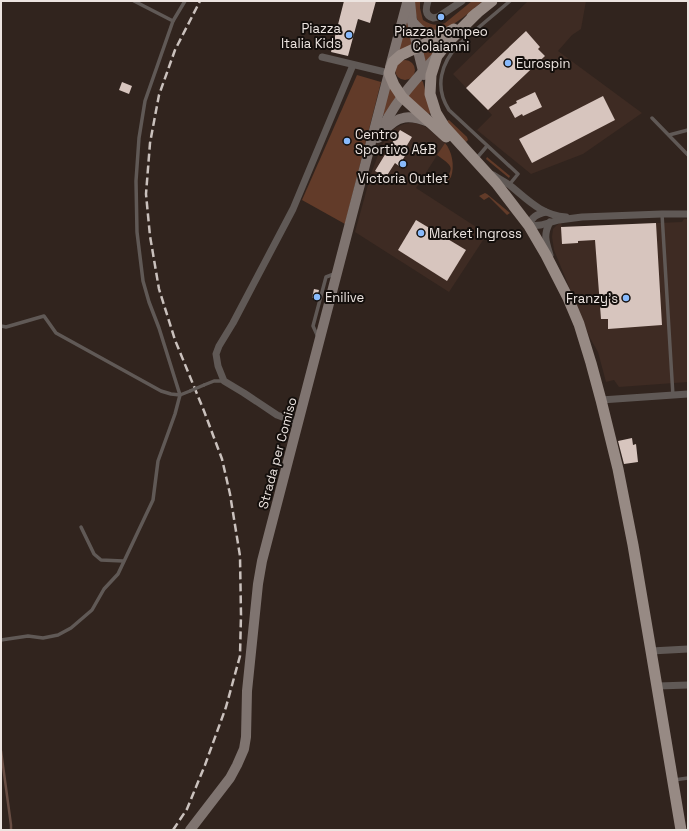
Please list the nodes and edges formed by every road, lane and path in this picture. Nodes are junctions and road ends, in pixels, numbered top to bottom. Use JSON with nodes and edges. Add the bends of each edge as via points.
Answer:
{"nodes":[{"id":1,"x":134,"y":1,"type":"edge"},
{"id":2,"x":185,"y":1,"type":"edge"},
{"id":3,"x":409,"y":1,"type":"edge"},
{"id":4,"x":428,"y":1,"type":"edge"},
{"id":5,"x":462,"y":1,"type":"edge"},
{"id":6,"x":492,"y":1,"type":"edge"},
{"id":7,"x":510,"y":1,"type":"edge"},
{"id":8,"x":477,"y":13,"type":"junction"},
{"id":9,"x":173,"y":21,"type":"junction"},
{"id":10,"x":412,"y":21,"type":"junction"},
{"id":11,"x":444,"y":36,"type":"junction"},
{"id":12,"x":416,"y":48,"type":"junction"},
{"id":13,"x":437,"y":56,"type":"junction"},
{"id":14,"x":322,"y":57,"type":"dead end"},
{"id":15,"x":396,"y":59,"type":"junction"},
{"id":16,"x":353,"y":65,"type":"junction"},
{"id":17,"x":422,"y":72,"type":"junction"},
{"id":18,"x":389,"y":73,"type":"junction"},
{"id":19,"x":414,"y":81,"type":"junction"},
{"id":20,"x":430,"y":94,"type":"junction"},
{"id":21,"x":402,"y":97,"type":"junction"},
{"id":22,"x":652,"y":118,"type":"dead end"},
{"id":23,"x":430,"y":122,"type":"junction"},
{"id":24,"x":688,"y":130,"type":"edge"},
{"id":25,"x":669,"y":135,"type":"junction"},
{"id":26,"x":377,"y":140,"type":"junction"},
{"id":27,"x":487,"y":146,"type":"junction"},
{"id":28,"x":688,"y":155,"type":"edge"},
{"id":29,"x":475,"y":160,"type":"junction"},
{"id":30,"x":484,"y":169,"type":"junction"},
{"id":31,"x":364,"y":171,"type":"junction"},
{"id":32,"x":509,"y":185,"type":"junction"},
{"id":33,"x":546,"y":212,"type":"junction"},
{"id":34,"x":662,"y":214,"type":"junction"},
{"id":35,"x":688,"y":214,"type":"edge"},
{"id":36,"x":582,"y":217,"type":"junction"},
{"id":37,"x":550,"y":222,"type":"junction"},
{"id":38,"x":529,"y":226,"type":"junction"},
{"id":39,"x":555,"y":273,"type":"junction"},
{"id":40,"x":1,"y":326,"type":"edge"},
{"id":41,"x":224,"y":380,"type":"junction"},
{"id":42,"x":688,"y":394,"type":"edge"},
{"id":43,"x":180,"y":395,"type":"junction"},
{"id":44,"x":673,"y":396,"type":"junction"},
{"id":45,"x":601,"y":400,"type":"junction"},
{"id":46,"x":298,"y":423,"type":"junction"},
{"id":47,"x":81,"y":527,"type":"dead end"},
{"id":48,"x":123,"y":561,"type":"junction"},
{"id":49,"x":1,"y":640,"type":"edge"},
{"id":50,"x":688,"y":650,"type":"edge"},
{"id":51,"x":652,"y":651,"type":"junction"},
{"id":52,"x":688,"y":685,"type":"edge"},
{"id":53,"x":658,"y":686,"type":"junction"},
{"id":54,"x":688,"y":778,"type":"edge"},
{"id":55,"x":673,"y":780,"type":"junction"},
{"id":56,"x":190,"y":830,"type":"edge"},
{"id":57,"x":681,"y":830,"type":"edge"}],
"edges":[{"from":1,"to":9,"type":"lane"},
{"from":2,"to":9,"type":"lane"},
{"from":3,"to":10,"type":"main road"},
{"from":3,"to":18,"type":"main road","name":"Strada per Comiso"},
{"from":4,"to":5,"type":"street","via":[[426,11],[428,16],[433,18]]},
{"from":6,"to":8,"type":"main road"},
{"from":7,"to":27,"type":"lane","via":[[459,44],[442,72],[444,103]]},
{"from":8,"to":11,"type":"main road"},
{"from":8,"to":13,"type":"main road"},
{"from":9,"to":43,"type":"lane","via":[[145,100],[136,181],[137,232],[144,281]]},
{"from":10,"to":11,"type":"main road","via":[[422,32]]},
{"from":10,"to":12,"type":"main road"},
{"from":11,"to":12,"type":"main road"},
{"from":12,"to":15,"type":"main road"},
{"from":12,"to":17,"type":"main road"},
{"from":13,"to":17,"type":"main road"},
{"from":13,"to":20,"type":"main road","via":[[431,75]]},
{"from":14,"to":16,"type":"street"},
{"from":15,"to":17,"type":"main road","via":[[410,57]]},
{"from":15,"to":18,"type":"main road"},
{"from":16,"to":18,"type":"street"},
{"from":16,"to":41,"type":"street","via":[[293,209],[219,346],[216,354]]},
{"from":17,"to":19,"type":"main road"},
{"from":17,"to":20,"type":"main road"},
{"from":18,"to":19,"type":"main road","via":[[399,84]]},
{"from":18,"to":21,"type":"main road"},
{"from":18,"to":31,"type":"main road","name":"Strada per Comiso"},
{"from":19,"to":21,"type":"main road"},
{"from":20,"to":29,"type":"main road","via":[[436,113],[444,126]]},
{"from":21,"to":23,"type":"main road"},
{"from":21,"to":26,"type":"main road"},
{"from":22,"to":25,"type":"lane"},
{"from":23,"to":26,"type":"main road","via":[[404,117],[391,124]]},
{"from":23,"to":29,"type":"main road"},
{"from":24,"to":25,"type":"lane"},
{"from":25,"to":28,"type":"lane"},
{"from":26,"to":31,"type":"main road"},
{"from":27,"to":29,"type":"lane"},
{"from":27,"to":32,"type":"lane","via":[[518,174]]},
{"from":29,"to":30,"type":"main road"},
{"from":30,"to":32,"type":"street"},
{"from":30,"to":38,"type":"main road"},
{"from":31,"to":46,"type":"main road","name":"Strada per Comiso"},
{"from":32,"to":33,"type":"street"},
{"from":33,"to":36,"type":"street"},
{"from":33,"to":38,"type":"street","via":[[536,215]]},
{"from":34,"to":35,"type":"street"},
{"from":34,"to":36,"type":"street"},
{"from":34,"to":44,"type":"lane"},
{"from":36,"to":37,"type":"street"},
{"from":37,"to":38,"type":"street"},
{"from":37,"to":39,"type":"street","via":[[545,237]]},
{"from":38,"to":39,"type":"main road"},
{"from":39,"to":45,"type":"main road","via":[[579,324]]},
{"from":40,"to":43,"type":"lane","via":[[44,316],[56,334],[161,391]]},
{"from":41,"to":43,"type":"lane","bridge":true,"via":[[214,381]]},
{"from":41,"to":46,"type":"street","via":[[277,415]]},
{"from":42,"to":44,"type":"street"},
{"from":43,"to":48,"type":"lane","via":[[158,461],[153,500]]},
{"from":44,"to":45,"type":"street"},
{"from":45,"to":51,"type":"main road","via":[[618,470]]},
{"from":46,"to":56,"type":"main road","name":"Strada per Comiso","via":[[258,584],[244,749],[230,778]]},
{"from":47,"to":48,"type":"lane","via":[[94,554],[101,560]]},
{"from":48,"to":49,"type":"lane","via":[[118,574],[104,589],[92,610],[71,628],[58,635],[43,638],[28,636]]},
{"from":50,"to":51,"type":"street"},
{"from":51,"to":53,"type":"main road"},
{"from":52,"to":53,"type":"street"},
{"from":53,"to":55,"type":"main road"},
{"from":54,"to":55,"type":"lane"},
{"from":55,"to":57,"type":"main road","via":[[681,817]]}]}
